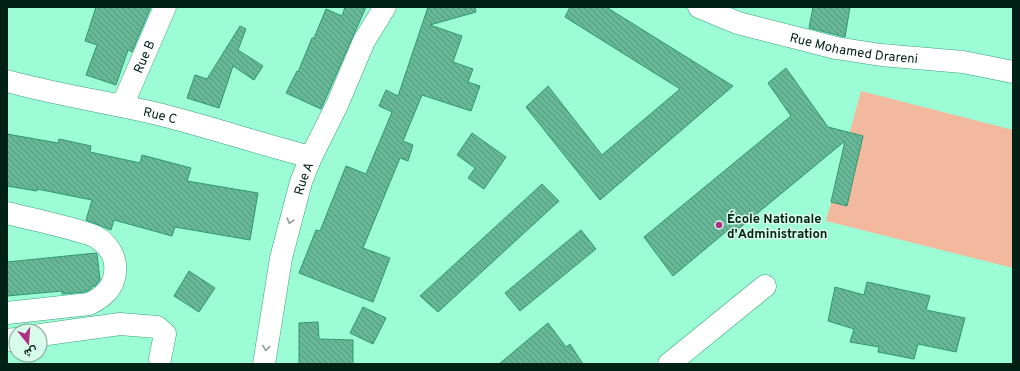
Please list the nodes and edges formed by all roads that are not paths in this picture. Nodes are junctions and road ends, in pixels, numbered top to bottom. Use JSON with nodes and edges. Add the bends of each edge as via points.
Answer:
{"nodes":[{"id":1,"x":165,"y":7,"type":"edge"},
{"id":2,"x":385,"y":7,"type":"edge"},
{"id":3,"x":699,"y":7,"type":"edge"},
{"id":4,"x":1013,"y":72,"type":"edge"},
{"id":5,"x":7,"y":81,"type":"edge"},
{"id":6,"x":122,"y":106,"type":"junction"},
{"id":7,"x":311,"y":157,"type":"junction"},
{"id":8,"x":7,"y":213,"type":"edge"},
{"id":9,"x":765,"y":286,"type":"dead end"},
{"id":10,"x":7,"y":313,"type":"edge"},
{"id":11,"x":48,"y":334,"type":"edge"},
{"id":12,"x":160,"y":360,"type":"dead end"},
{"id":13,"x":264,"y":364,"type":"edge"},
{"id":14,"x":669,"y":364,"type":"edge"}],
"edges":[{"from":1,"to":6,"type":"street","name":"Rue B"},
{"from":2,"to":7,"type":"street","name":"Rue A","via":[[364,41],[337,105]]},
{"from":3,"to":4,"type":"street","name":"Rue Mohamed Drareni","via":[[738,23],[836,48],[881,55],[963,62]]},
{"from":5,"to":6,"type":"street","name":"Rue C"},
{"from":6,"to":7,"type":"street","name":"Rue C"},
{"from":7,"to":13,"type":"street","name":"Rue A","one_way":true,"via":[[287,231]]},
{"from":8,"to":10,"type":"street","via":[[95,237],[107,246],[116,268],[110,289],[101,298],[89,304]]},
{"from":9,"to":14,"type":"street"},
{"from":11,"to":12,"type":"street","via":[[120,324],[157,327],[165,334]]}]}
